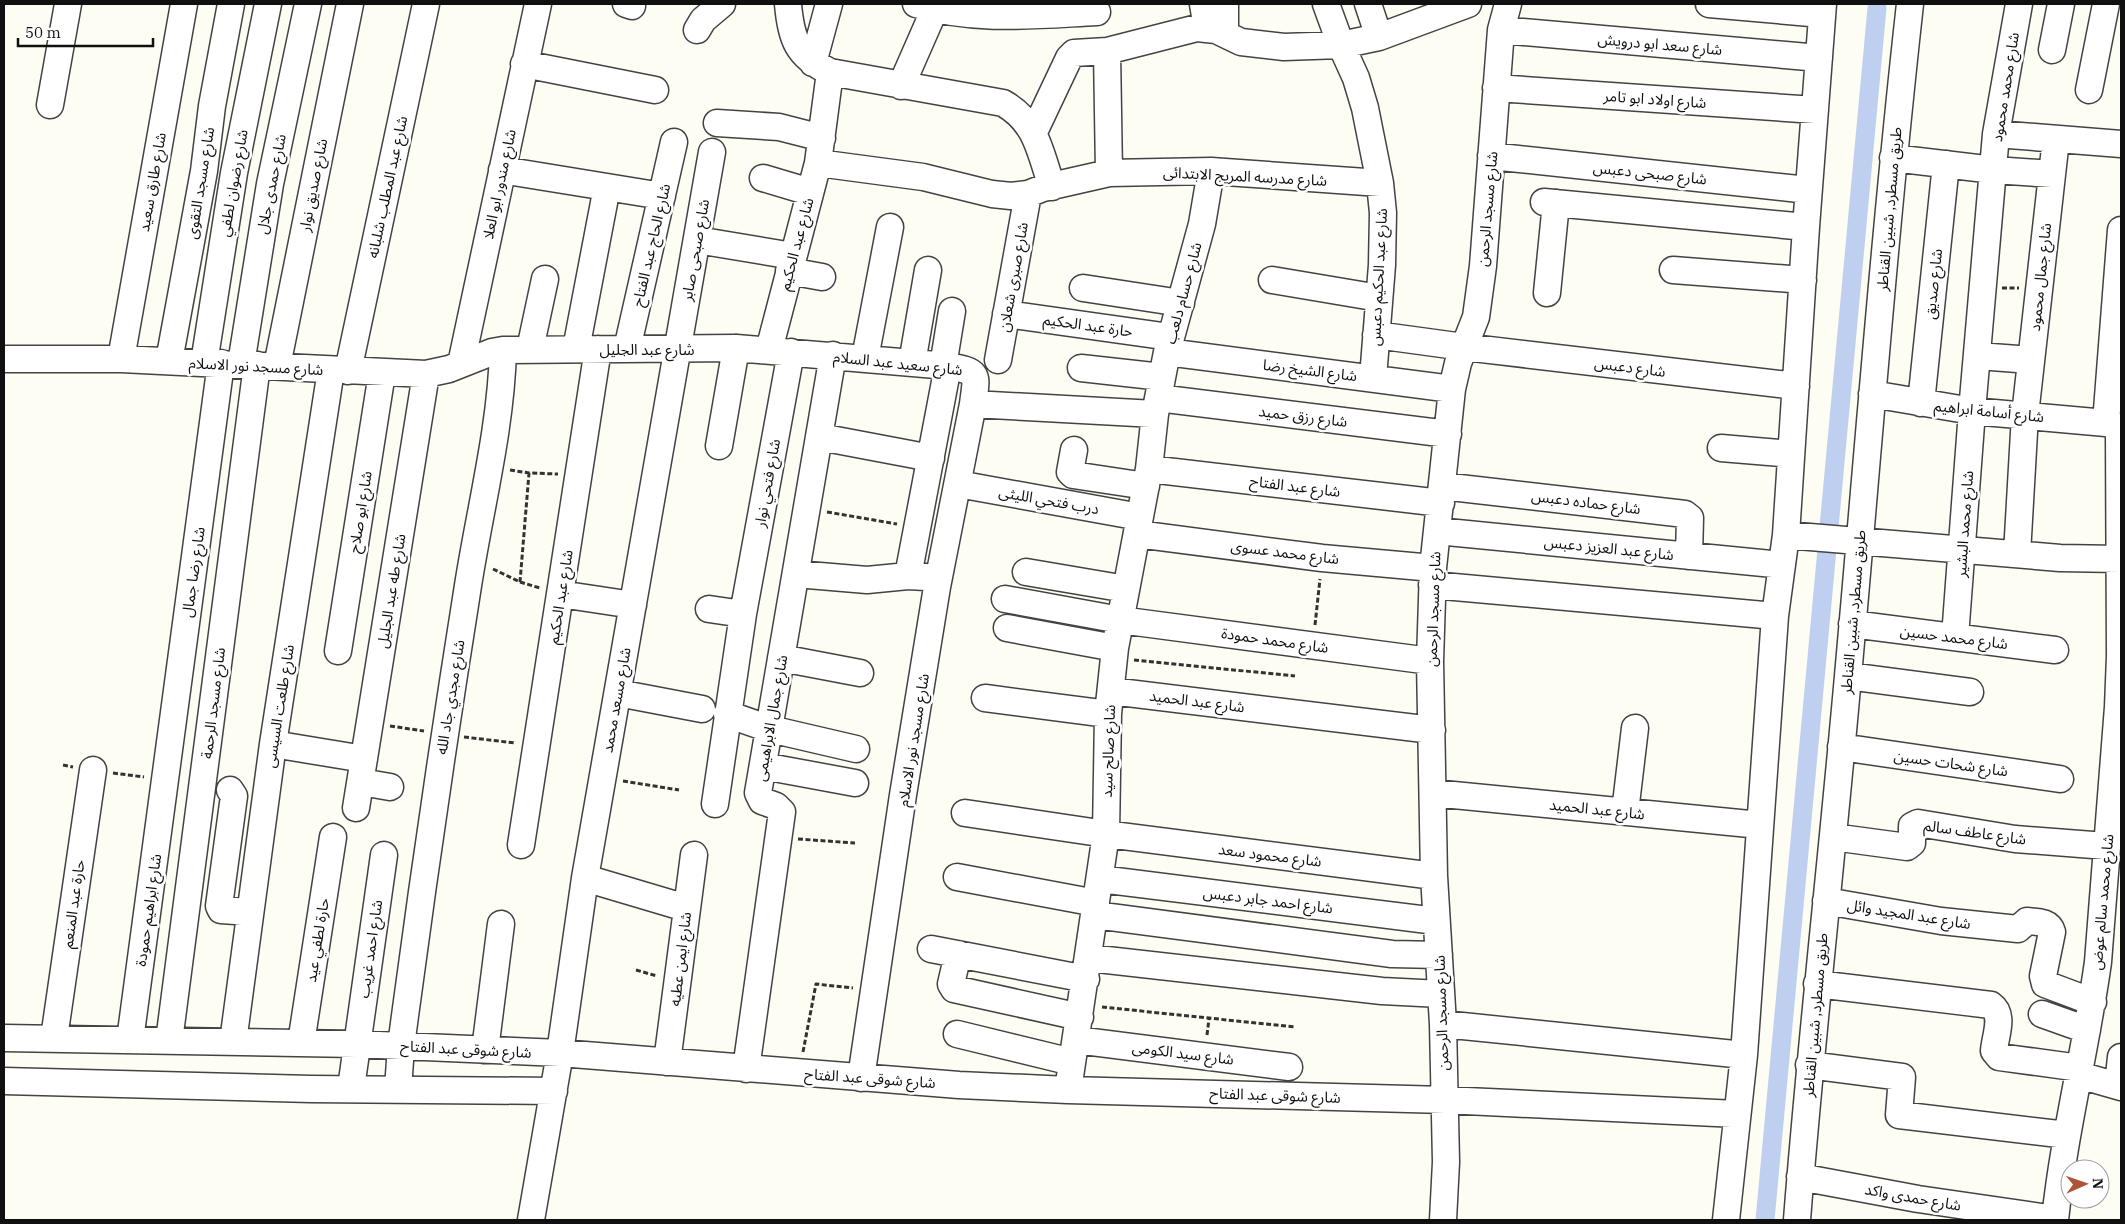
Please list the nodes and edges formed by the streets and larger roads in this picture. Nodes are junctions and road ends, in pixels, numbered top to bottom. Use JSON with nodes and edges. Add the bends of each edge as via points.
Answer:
{"nodes":[{"id":1,"x":68,"y":4,"type":"edge"},
{"id":2,"x":184,"y":4,"type":"edge"},
{"id":3,"x":230,"y":4,"type":"edge"},
{"id":4,"x":268,"y":4,"type":"edge"},
{"id":5,"x":308,"y":4,"type":"edge"},
{"id":6,"x":350,"y":4,"type":"edge"},
{"id":7,"x":426,"y":4,"type":"edge"},
{"id":8,"x":538,"y":4,"type":"edge"},
{"id":9,"x":722,"y":4,"type":"edge"},
{"id":10,"x":788,"y":4,"type":"edge"},
{"id":11,"x":829,"y":4,"type":"edge"},
{"id":12,"x":1226,"y":4,"type":"edge"},
{"id":13,"x":1326,"y":4,"type":"edge"},
{"id":14,"x":1368,"y":4,"type":"edge"},
{"id":15,"x":1468,"y":4,"type":"edge"},
{"id":16,"x":1508,"y":4,"type":"edge"},
{"id":17,"x":1709,"y":4,"type":"edge"},
{"id":18,"x":1910,"y":4,"type":"edge"},
{"id":19,"x":2019,"y":4,"type":"edge"},
{"id":20,"x":2061,"y":4,"type":"edge"},
{"id":21,"x":2106,"y":4,"type":"edge"},
{"id":22,"x":929,"y":6,"type":"edge"},
{"id":23,"x":1097,"y":8,"type":"edge"},
{"id":24,"x":1440,"y":9,"type":"edge"},
{"id":25,"x":1822,"y":9,"type":"edge"},
{"id":26,"x":999,"y":10,"type":"edge"},
{"id":27,"x":1212,"y":22,"type":"edge"},
{"id":28,"x":697,"y":30,"type":"dead end"},
{"id":29,"x":1501,"y":30,"type":"junction"},
{"id":30,"x":1379,"y":37,"type":"junction"},
{"id":31,"x":1341,"y":45,"type":"junction"},
{"id":32,"x":2052,"y":50,"type":"dead end"},
{"id":33,"x":1102,"y":51,"type":"junction"},
{"id":34,"x":1818,"y":58,"type":"junction"},
{"id":35,"x":524,"y":64,"type":"junction"},
{"id":36,"x":821,"y":68,"type":"junction"},
{"id":37,"x":901,"y":86,"type":"junction"},
{"id":38,"x":1496,"y":88,"type":"junction"},
{"id":39,"x":655,"y":90,"type":"dead end"},
{"id":40,"x":2089,"y":90,"type":"dead end"},
{"id":41,"x":50,"y":105,"type":"dead end"},
{"id":42,"x":1815,"y":110,"type":"junction"},
{"id":43,"x":717,"y":122,"type":"dead end"},
{"id":44,"x":1034,"y":132,"type":"junction"},
{"id":45,"x":1996,"y":134,"type":"junction"},
{"id":46,"x":2056,"y":139,"type":"junction"},
{"id":47,"x":674,"y":142,"type":"dead end"},
{"id":48,"x":2121,"y":144,"type":"edge"},
{"id":49,"x":820,"y":150,"type":"junction"},
{"id":50,"x":712,"y":152,"type":"dead end"},
{"id":51,"x":1491,"y":156,"type":"junction"},
{"id":52,"x":1893,"y":158,"type":"junction"},
{"id":53,"x":1946,"y":164,"type":"junction"},
{"id":54,"x":502,"y":170,"type":"junction"},
{"id":55,"x":1994,"y":170,"type":"junction"},
{"id":56,"x":204,"y":171,"type":"junction"},
{"id":57,"x":1211,"y":172,"type":"junction"},
{"id":58,"x":234,"y":173,"type":"junction"},
{"id":59,"x":1109,"y":173,"type":"junction"},
{"id":60,"x":2052,"y":174,"type":"junction"},
{"id":61,"x":764,"y":178,"type":"dead end"},
{"id":62,"x":1380,"y":183,"type":"junction"},
{"id":63,"x":270,"y":184,"type":"junction"},
{"id":64,"x":607,"y":187,"type":"junction"},
{"id":65,"x":1040,"y":190,"type":"junction"},
{"id":66,"x":1808,"y":190,"type":"junction"},
{"id":67,"x":810,"y":192,"type":"junction"},
{"id":68,"x":662,"y":196,"type":"junction"},
{"id":69,"x":890,"y":227,"type":"dead end"},
{"id":70,"x":1806,"y":227,"type":"junction"},
{"id":71,"x":2121,"y":230,"type":"edge"},
{"id":72,"x":2121,"y":236,"type":"edge"},
{"id":73,"x":697,"y":240,"type":"junction"},
{"id":74,"x":791,"y":264,"type":"junction"},
{"id":75,"x":928,"y":270,"type":"dead end"},
{"id":76,"x":1672,"y":270,"type":"dead end"},
{"id":77,"x":822,"y":277,"type":"dead end"},
{"id":78,"x":545,"y":279,"type":"dead end"},
{"id":79,"x":1272,"y":280,"type":"dead end"},
{"id":80,"x":1803,"y":280,"type":"junction"},
{"id":81,"x":1082,"y":288,"type":"dead end"},
{"id":82,"x":1984,"y":288,"type":"joint"},
{"id":83,"x":1547,"y":293,"type":"dead end"},
{"id":84,"x":1379,"y":298,"type":"junction"},
{"id":85,"x":1181,"y":303,"type":"junction"},
{"id":86,"x":2118,"y":308,"type":"edge"},
{"id":87,"x":952,"y":310,"type":"dead end"},
{"id":88,"x":1006,"y":314,"type":"junction"},
{"id":89,"x":1376,"y":335,"type":"junction"},
{"id":90,"x":1464,"y":347,"type":"junction"},
{"id":91,"x":679,"y":348,"type":"junction"},
{"id":92,"x":736,"y":348,"type":"junction"},
{"id":93,"x":530,"y":349,"type":"junction"},
{"id":94,"x":587,"y":349,"type":"junction"},
{"id":95,"x":627,"y":349,"type":"junction"},
{"id":96,"x":503,"y":350,"type":"junction"},
{"id":97,"x":780,"y":351,"type":"junction"},
{"id":98,"x":833,"y":355,"type":"junction"},
{"id":99,"x":1978,"y":356,"type":"junction"},
{"id":100,"x":865,"y":358,"type":"junction"},
{"id":101,"x":4,"y":359,"type":"edge"},
{"id":102,"x":121,"y":359,"type":"junction"},
{"id":103,"x":998,"y":360,"type":"dead end"},
{"id":104,"x":2031,"y":360,"type":"junction"},
{"id":105,"x":169,"y":361,"type":"junction"},
{"id":106,"x":912,"y":363,"type":"junction"},
{"id":107,"x":240,"y":364,"type":"junction"},
{"id":108,"x":461,"y":364,"type":"junction"},
{"id":109,"x":946,"y":366,"type":"junction"},
{"id":110,"x":1080,"y":368,"type":"dead end"},
{"id":111,"x":340,"y":370,"type":"junction"},
{"id":112,"x":382,"y":373,"type":"junction"},
{"id":113,"x":426,"y":374,"type":"junction"},
{"id":114,"x":1163,"y":375,"type":"junction"},
{"id":115,"x":1373,"y":378,"type":"junction"},
{"id":116,"x":1796,"y":386,"type":"junction"},
{"id":117,"x":1452,"y":389,"type":"junction"},
{"id":118,"x":2115,"y":389,"type":"edge"},
{"id":119,"x":1872,"y":394,"type":"junction"},
{"id":120,"x":1921,"y":403,"type":"junction"},
{"id":121,"x":973,"y":404,"type":"junction"},
{"id":122,"x":1972,"y":411,"type":"junction"},
{"id":123,"x":2025,"y":415,"type":"junction"},
{"id":124,"x":2106,"y":423,"type":"junction"},
{"id":125,"x":1448,"y":434,"type":"junction"},
{"id":126,"x":820,"y":437,"type":"junction"},
{"id":127,"x":719,"y":446,"type":"dead end"},
{"id":128,"x":1721,"y":448,"type":"dead end"},
{"id":129,"x":1074,"y":450,"type":"dead end"},
{"id":130,"x":1791,"y":454,"type":"junction"},
{"id":131,"x":931,"y":458,"type":"junction"},
{"id":132,"x":1148,"y":477,"type":"junction"},
{"id":133,"x":2120,"y":477,"type":"edge"},
{"id":134,"x":958,"y":484,"type":"junction"},
{"id":135,"x":1441,"y":494,"type":"junction"},
{"id":136,"x":1138,"y":525,"type":"junction"},
{"id":137,"x":1437,"y":530,"type":"junction"},
{"id":138,"x":1796,"y":536,"type":"junction"},
{"id":139,"x":1852,"y":540,"type":"junction"},
{"id":140,"x":1962,"y":550,"type":"junction"},
{"id":141,"x":2017,"y":554,"type":"junction"},
{"id":142,"x":1689,"y":556,"type":"junction"},
{"id":143,"x":2119,"y":559,"type":"junction"},
{"id":144,"x":1782,"y":566,"type":"junction"},
{"id":145,"x":1026,"y":572,"type":"dead end"},
{"id":146,"x":796,"y":574,"type":"junction"},
{"id":147,"x":908,"y":576,"type":"junction"},
{"id":148,"x":1432,"y":577,"type":"junction"},
{"id":149,"x":938,"y":587,"type":"junction"},
{"id":150,"x":1126,"y":589,"type":"junction"},
{"id":151,"x":560,"y":594,"type":"junction"},
{"id":152,"x":1005,"y":599,"type":"dead end"},
{"id":153,"x":633,"y":605,"type":"junction"},
{"id":154,"x":709,"y":610,"type":"dead end"},
{"id":155,"x":743,"y":614,"type":"junction"},
{"id":156,"x":1775,"y":616,"type":"junction"},
{"id":157,"x":1120,"y":620,"type":"junction"},
{"id":158,"x":1852,"y":624,"type":"junction"},
{"id":159,"x":1007,"y":628,"type":"dead end"},
{"id":160,"x":1955,"y":637,"type":"junction"},
{"id":161,"x":2055,"y":650,"type":"dead end"},
{"id":162,"x":338,"y":651,"type":"dead end"},
{"id":163,"x":1114,"y":653,"type":"junction"},
{"id":164,"x":2120,"y":656,"type":"edge"},
{"id":165,"x":781,"y":658,"type":"junction"},
{"id":166,"x":1430,"y":661,"type":"junction"},
{"id":167,"x":860,"y":673,"type":"dead end"},
{"id":168,"x":1848,"y":676,"type":"junction"},
{"id":169,"x":1970,"y":692,"type":"dead end"},
{"id":170,"x":618,"y":693,"type":"junction"},
{"id":171,"x":985,"y":698,"type":"dead end"},
{"id":172,"x":1109,"y":702,"type":"junction"},
{"id":173,"x":2120,"y":707,"type":"edge"},
{"id":174,"x":702,"y":709,"type":"dead end"},
{"id":175,"x":728,"y":714,"type":"junction"},
{"id":176,"x":1635,"y":728,"type":"dead end"},
{"id":177,"x":770,"y":729,"type":"junction"},
{"id":178,"x":1432,"y":730,"type":"junction"},
{"id":179,"x":273,"y":744,"type":"junction"},
{"id":180,"x":1841,"y":747,"type":"junction"},
{"id":181,"x":856,"y":749,"type":"dead end"},
{"id":182,"x":763,"y":766,"type":"junction"},
{"id":183,"x":93,"y":770,"type":"dead end"},
{"id":184,"x":362,"y":771,"type":"junction"},
{"id":185,"x":2060,"y":779,"type":"dead end"},
{"id":186,"x":166,"y":780,"type":"joint"},
{"id":187,"x":855,"y":783,"type":"dead end"},
{"id":188,"x":390,"y":787,"type":"dead end"},
{"id":189,"x":230,"y":790,"type":"dead end"},
{"id":190,"x":1433,"y":792,"type":"junction"},
{"id":191,"x":715,"y":804,"type":"dead end"},
{"id":192,"x":356,"y":808,"type":"dead end"},
{"id":193,"x":1625,"y":812,"type":"junction"},
{"id":194,"x":965,"y":813,"type":"dead end"},
{"id":195,"x":1760,"y":825,"type":"junction"},
{"id":196,"x":1106,"y":834,"type":"junction"},
{"id":197,"x":333,"y":837,"type":"dead end"},
{"id":198,"x":1833,"y":837,"type":"junction"},
{"id":199,"x":521,"y":845,"type":"dead end"},
{"id":200,"x":2106,"y":846,"type":"junction"},
{"id":201,"x":384,"y":855,"type":"dead end"},
{"id":202,"x":694,"y":855,"type":"dead end"},
{"id":203,"x":1434,"y":876,"type":"junction"},
{"id":204,"x":958,"y":877,"type":"dead end"},
{"id":205,"x":585,"y":878,"type":"junction"},
{"id":206,"x":1097,"y":899,"type":"junction"},
{"id":207,"x":1826,"y":901,"type":"junction"},
{"id":208,"x":686,"y":908,"type":"junction"},
{"id":209,"x":250,"y":912,"type":"junction"},
{"id":210,"x":1436,"y":921,"type":"junction"},
{"id":211,"x":501,"y":924,"type":"dead end"},
{"id":212,"x":931,"y":949,"type":"dead end"},
{"id":213,"x":958,"y":954,"type":"junction"},
{"id":214,"x":1439,"y":955,"type":"junction"},
{"id":215,"x":1087,"y":968,"type":"junction"},
{"id":216,"x":1817,"y":984,"type":"junction"},
{"id":217,"x":1441,"y":994,"type":"junction"},
{"id":218,"x":2092,"y":1002,"type":"junction"},
{"id":219,"x":2042,"y":1014,"type":"dead end"},
{"id":220,"x":1442,"y":1024,"type":"junction"},
{"id":221,"x":2087,"y":1030,"type":"junction"},
{"id":222,"x":1078,"y":1031,"type":"junction"},
{"id":223,"x":957,"y":1034,"type":"dead end"},
{"id":224,"x":4,"y":1038,"type":"edge"},
{"id":225,"x":54,"y":1038,"type":"junction"},
{"id":226,"x":130,"y":1040,"type":"junction"},
{"id":227,"x":169,"y":1041,"type":"junction"},
{"id":228,"x":233,"y":1042,"type":"junction"},
{"id":229,"x":300,"y":1043,"type":"junction"},
{"id":230,"x":356,"y":1044,"type":"junction"},
{"id":231,"x":400,"y":1046,"type":"junction"},
{"id":232,"x":485,"y":1050,"type":"junction"},
{"id":233,"x":560,"y":1053,"type":"junction"},
{"id":234,"x":1744,"y":1055,"type":"junction"},
{"id":235,"x":2121,"y":1057,"type":"edge"},
{"id":236,"x":667,"y":1062,"type":"junction"},
{"id":237,"x":1809,"y":1065,"type":"junction"},
{"id":238,"x":1290,"y":1067,"type":"dead end"},
{"id":239,"x":746,"y":1069,"type":"junction"},
{"id":240,"x":2080,"y":1072,"type":"junction"},
{"id":241,"x":861,"y":1078,"type":"junction"},
{"id":242,"x":4,"y":1081,"type":"edge"},
{"id":243,"x":2119,"y":1086,"type":"edge"},
{"id":244,"x":351,"y":1088,"type":"junction"},
{"id":245,"x":398,"y":1089,"type":"junction"},
{"id":246,"x":1068,"y":1090,"type":"junction"},
{"id":247,"x":554,"y":1091,"type":"junction"},
{"id":248,"x":1445,"y":1100,"type":"junction"},
{"id":249,"x":1737,"y":1114,"type":"junction"},
{"id":250,"x":2067,"y":1135,"type":"junction"},
{"id":251,"x":1800,"y":1177,"type":"junction"},
{"id":252,"x":532,"y":1220,"type":"edge"},
{"id":253,"x":1443,"y":1220,"type":"edge"},
{"id":254,"x":1726,"y":1220,"type":"edge"},
{"id":255,"x":1797,"y":1220,"type":"edge"},
{"id":256,"x":2055,"y":1220,"type":"edge"}],
"edges":[{"from":1,"to":41,"type":"street"},
{"from":2,"to":102,"type":"street","name":"شارع طارق سعيد"},
{"from":3,"to":56,"type":"street","name":"شارع مسجد التقوى"},
{"from":4,"to":58,"type":"street","name":"شارع رضوان لطفي"},
{"from":5,"to":63,"type":"street","name":"شارع حمدى جلال"},
{"from":6,"to":107,"type":"street","name":"شارع صديق نوار"},
{"from":7,"to":111,"type":"street","name":"شارع عبد المطلب شلبانه"},
{"from":8,"to":35,"type":"street","name":"شارع مندور ابو العلا"},
{"from":9,"to":28,"type":"street","via":[[703,20]]},
{"from":10,"to":36,"type":"street","via":[[790,28],[796,42]]},
{"from":11,"to":36,"type":"street","name":"شارع عبد الحكيم"},
{"from":12,"to":27,"type":"street"},
{"from":13,"to":31,"type":"street","name":"شارع عبد الحكيم دعبس"},
{"from":14,"to":30,"type":"street"},
{"from":15,"to":24,"type":"street"},
{"from":16,"to":29,"type":"street","name":"شارع مسجد الرحمن"},
{"from":17,"to":25,"type":"street"},
{"from":18,"to":52,"type":"street","name":"طريق مسطرد, شبين القناطر"},
{"from":19,"to":45,"type":"street","name":"شارع محمد محمود"},
{"from":20,"to":32,"type":"street"},
{"from":21,"to":40,"type":"street"},
{"from":22,"to":26,"type":"street","via":[[960,14]]},
{"from":22,"to":37,"type":"street"},
{"from":23,"to":26,"type":"street"},
{"from":23,"to":33,"type":"street"},
{"from":24,"to":30,"type":"street"},
{"from":25,"to":34,"type":"street"},
{"from":27,"to":31,"type":"street","via":[[1241,42],[1284,47]]},
{"from":27,"to":33,"type":"street"},
{"from":29,"to":34,"type":"street","name":"شارع سعد ابو درويش"},
{"from":29,"to":38,"type":"street","name":"شارع مسجد الرحمن"},
{"from":30,"to":31,"type":"street"},
{"from":31,"to":62,"type":"street","name":"شارع عبد الحكيم دعبس","via":[[1365,108]]},
{"from":33,"to":44,"type":"street","via":[[1074,54],[1068,58]]},
{"from":33,"to":59,"type":"street"},
{"from":34,"to":42,"type":"street"},
{"from":35,"to":39,"type":"street"},
{"from":35,"to":54,"type":"street","name":"شارع مندور ابو العلا"},
{"from":36,"to":37,"type":"street"},
{"from":36,"to":49,"type":"street","name":"شارع عبد الحكيم"},
{"from":37,"to":44,"type":"street","via":[[1002,104],[1015,110]]},
{"from":38,"to":42,"type":"street","name":"شارع اولاد ابو تامر"},
{"from":38,"to":51,"type":"street","name":"شارع مسجد الرحمن"},
{"from":42,"to":66,"type":"street"},
{"from":43,"to":49,"type":"street","name":"شارع مدرسه المريج الابتدائى","via":[[779,127]]},
{"from":44,"to":65,"type":"street"},
{"from":45,"to":46,"type":"street"},
{"from":45,"to":55,"type":"street","name":"شارع محمد محمود"},
{"from":46,"to":48,"type":"street"},
{"from":46,"to":60,"type":"street","name":"شارع جمال محمود"},
{"from":47,"to":68,"type":"street","name":"شارع الحاج عبد الفتاح"},
{"from":49,"to":65,"type":"street","name":"شارع مدرسه المريج الابتدائى","via":[[992,194],[1010,196]]},
{"from":49,"to":67,"type":"street","name":"شارع عبد الحكيم"},
{"from":50,"to":73,"type":"street","name":"شارع صبحى صابر"},
{"from":51,"to":66,"type":"street","name":"شارع صبحى دعبس"},
{"from":51,"to":90,"type":"street","name":"شارع مسجد الرحمن","via":[[1476,317]]},
{"from":52,"to":53,"type":"street"},
{"from":52,"to":119,"type":"street","name":"طريق مسطرد, شبين القناطر"},
{"from":53,"to":55,"type":"street"},
{"from":53,"to":120,"type":"street","name":"شارع صديق"},
{"from":54,"to":64,"type":"street"},
{"from":54,"to":108,"type":"street","name":"شارع مندور ابو العلا"},
{"from":55,"to":60,"type":"street"},
{"from":55,"to":82,"type":"street","name":"شارع محمد محمود"},
{"from":56,"to":58,"type":"street"},
{"from":56,"to":105,"type":"street","name":"شارع مسجد التقوى"},
{"from":57,"to":59,"type":"street","name":"شارع مدرسه المريج الابتدائى"},
{"from":57,"to":62,"type":"street","name":"شارع مدرسه المريج الابتدائى"},
{"from":57,"to":85,"type":"street","name":"شارع حسام دلعب","via":[[1202,224]]},
{"from":58,"to":63,"type":"street"},
{"from":58,"to":107,"type":"street","name":"شارع رضوان لطفي"},
{"from":59,"to":65,"type":"street","name":"شارع مدرسه المريج الابتدائى"},
{"from":60,"to":104,"type":"street","name":"شارع جمال محمود"},
{"from":61,"to":67,"type":"street"},
{"from":62,"to":84,"type":"street","name":"شارع عبد الحكيم دعبس","via":[[1384,213]]},
{"from":63,"to":107,"type":"street","name":"شارع حمدى جلال"},
{"from":64,"to":68,"type":"street"},
{"from":64,"to":94,"type":"street","name":"شارع عبد الحكيم"},
{"from":65,"to":88,"type":"street","name":"شارع صبرى شعلان"},
{"from":66,"to":70,"type":"street"},
{"from":67,"to":74,"type":"street","name":"شارع عبد الحكيم"},
{"from":68,"to":95,"type":"street","name":"شارع الحاج عبد الفتاح"},
{"from":69,"to":100,"type":"street"},
{"from":70,"to":80,"type":"street"},
{"from":70,"to":83,"type":"street","via":[[1550,202]]},
{"from":71,"to":72,"type":"street"},
{"from":72,"to":86,"type":"street"},
{"from":73,"to":74,"type":"street"},
{"from":73,"to":91,"type":"street","name":"شارع صبحى صابر"},
{"from":74,"to":77,"type":"street"},
{"from":74,"to":97,"type":"street","name":"شارع عبد الحكيم"},
{"from":75,"to":106,"type":"street"},
{"from":76,"to":80,"type":"street"},
{"from":78,"to":93,"type":"street"},
{"from":79,"to":84,"type":"street"},
{"from":80,"to":116,"type":"street"},
{"from":81,"to":85,"type":"street"},
{"from":82,"to":99,"type":"street","name":"شارع محمد البشير"},
{"from":84,"to":89,"type":"street","name":"شارع عبد الحكيم دعبس"},
{"from":85,"to":114,"type":"street","name":"شارع حسام دلعب"},
{"from":86,"to":118,"type":"street"},
{"from":87,"to":109,"type":"street"},
{"from":88,"to":103,"type":"street","name":"شارع صبرى شعلان"},
{"from":88,"to":114,"type":"street","name":"حارة عبد الحكيم"},
{"from":89,"to":90,"type":"street"},
{"from":89,"to":115,"type":"street","name":"شارع عبد الحكيم دعبس"},
{"from":90,"to":116,"type":"street","name":"شارع دعبس"},
{"from":90,"to":117,"type":"street","name":"شارع مسجد الرحمن"},
{"from":91,"to":92,"type":"street","name":"شارع عبد الجليل"},
{"from":91,"to":95,"type":"street","name":"شارع عبد الجليل"},
{"from":91,"to":153,"type":"street","name":"شارع مسعد محمد"},
{"from":92,"to":97,"type":"street","name":"شارع عبد الجليل"},
{"from":92,"to":127,"type":"street"},
{"from":93,"to":94,"type":"street","name":"شارع عبد الجليل"},
{"from":93,"to":96,"type":"street","name":"شارع عبد الجليل"},
{"from":94,"to":95,"type":"street","name":"شارع عبد الجليل"},
{"from":94,"to":151,"type":"street","name":"شارع عبد الحكيم","via":[[579,474]]},
{"from":96,"to":108,"type":"street","name":"شارع مسجد نور الاسلام"},
{"from":96,"to":231,"type":"street","name":"شارع مجدي جاد الله","via":[[495,432],[444,734]]},
{"from":97,"to":98,"type":"street","name":"شارع سعيد عبد السلام"},
{"from":97,"to":155,"type":"street","name":"شارع فتحي نوار"},
{"from":98,"to":100,"type":"street","name":"شارع سعيد عبد السلام"},
{"from":98,"to":126,"type":"street","name":"شارع جمال الابراهيمى"},
{"from":99,"to":104,"type":"street"},
{"from":99,"to":122,"type":"street","name":"شارع محمد البشير"},
{"from":100,"to":106,"type":"street","name":"شارع سعيد عبد السلام"},
{"from":101,"to":102,"type":"street","name":"شارع مسجد نور الاسلام"},
{"from":102,"to":105,"type":"street","name":"شارع مسجد نور الاسلام"},
{"from":104,"to":123,"type":"street","name":"شارع جمال محمود"},
{"from":105,"to":107,"type":"street","name":"شارع مسجد نور الاسلام"},
{"from":106,"to":109,"type":"street","name":"شارع سعيد عبد السلام"},
{"from":107,"to":111,"type":"street","name":"شارع مسجد نور الاسلام"},
{"from":107,"to":186,"type":"street","name":"شارع رضا جمال"},
{"from":107,"to":227,"type":"street","name":"شارع مسجد الرحمة"},
{"from":108,"to":113,"type":"street","name":"شارع مسجد نور الاسلام"},
{"from":109,"to":121,"type":"street","name":"شارع سعيد عبد السلام","via":[[973,373],[976,384]]},
{"from":109,"to":131,"type":"street"},
{"from":110,"to":114,"type":"street"},
{"from":111,"to":112,"type":"street","name":"شارع مسجد نور الاسلام"},
{"from":111,"to":179,"type":"street","name":"شارع طلعت السيسى"},
{"from":112,"to":113,"type":"street","name":"شارع مسجد نور الاسلام"},
{"from":112,"to":162,"type":"street","name":"شارع ابو صلاح"},
{"from":113,"to":184,"type":"street","name":"شارع طه عبد الجليل"},
{"from":114,"to":115,"type":"street","name":"شارع الشيخ رضا"},
{"from":114,"to":121,"type":"street"},
{"from":114,"to":125,"type":"street","name":"شارع رزق حميد"},
{"from":114,"to":132,"type":"street","name":"شارع صالح سيد"},
{"from":115,"to":117,"type":"street","name":"شارع الشيخ رضا"},
{"from":116,"to":130,"type":"street"},
{"from":117,"to":125,"type":"street","name":"شارع مسجد الرحمن"},
{"from":118,"to":124,"type":"street"},
{"from":119,"to":120,"type":"street","name":"شارع أسامة ابراهيم"},
{"from":119,"to":139,"type":"street","name":"طريق مسطرد, شبين القناطر"},
{"from":120,"to":122,"type":"street","name":"شارع أسامة ابراهيم"},
{"from":121,"to":134,"type":"street","name":"شارع مسجد نور الاسلام"},
{"from":122,"to":123,"type":"street","name":"شارع أسامة ابراهيم"},
{"from":122,"to":140,"type":"street","name":"شارع محمد البشير"},
{"from":123,"to":124,"type":"street","name":"شارع أسامة ابراهيم"},
{"from":123,"to":141,"type":"street","name":"شارع جمال محمود"},
{"from":124,"to":133,"type":"street","name":"شارع محمد سالم عوض","via":[[2112,424],[2119,432]]},
{"from":125,"to":135,"type":"street","name":"شارع مسجد الرحمن"},
{"from":126,"to":131,"type":"street"},
{"from":126,"to":146,"type":"street","name":"شارع جمال الابراهيمى"},
{"from":128,"to":130,"type":"street"},
{"from":129,"to":132,"type":"street","name":"شارع عبد الفتاح","via":[[1070,472],[1073,475]]},
{"from":130,"to":138,"type":"street"},
{"from":131,"to":147,"type":"street"},
{"from":132,"to":135,"type":"street","name":"شارع عبد الفتاح"},
{"from":132,"to":136,"type":"street","name":"شارع صالح سيد"},
{"from":133,"to":143,"type":"street","name":"شارع محمد سالم عوض"},
{"from":134,"to":136,"type":"street","name":"درب فتحي الليثى"},
{"from":134,"to":149,"type":"street","name":"شارع مسجد نور الاسلام"},
{"from":135,"to":137,"type":"street","name":"شارع مسجد الرحمن"},
{"from":135,"to":142,"type":"street","name":"شارع حماده دعبس","via":[[1685,514],[1690,518]]},
{"from":136,"to":148,"type":"street","name":"شارع محمد عسوى"},
{"from":136,"to":150,"type":"street","name":"شارع صالح سيد"},
{"from":137,"to":142,"type":"street","name":"شارع عبد العزيز دعبس"},
{"from":137,"to":148,"type":"street","name":"شارع مسجد الرحمن"},
{"from":138,"to":139,"type":"street"},
{"from":138,"to":144,"type":"street"},
{"from":139,"to":140,"type":"street"},
{"from":139,"to":158,"type":"street","name":"طريق مسطرد, شبين القناطر"},
{"from":140,"to":141,"type":"street"},
{"from":140,"to":160,"type":"street","name":"شارع محمد البشير"},
{"from":141,"to":143,"type":"street"},
{"from":142,"to":144,"type":"street","name":"شارع عبد العزيز دعبس"},
{"from":143,"to":164,"type":"street","name":"شارع محمد سالم عوض"},
{"from":144,"to":156,"type":"street"},
{"from":145,"to":150,"type":"street"},
{"from":146,"to":147,"type":"street","via":[[867,580]]},
{"from":146,"to":165,"type":"street","name":"شارع جمال الابراهيمى"},
{"from":147,"to":149,"type":"street","via":[[929,577]]},
{"from":148,"to":156,"type":"street","name":"شارع محمد عسوى"},
{"from":148,"to":166,"type":"street","name":"شارع مسجد الرحمن"},
{"from":149,"to":241,"type":"street","name":"شارع مسجد نور الاسلام"},
{"from":150,"to":157,"type":"street","name":"شارع صالح سيد"},
{"from":151,"to":153,"type":"street"},
{"from":151,"to":199,"type":"street","name":"شارع عبد الحكيم"},
{"from":152,"to":157,"type":"street","name":"شارع محمد حمودة"},
{"from":153,"to":170,"type":"street","name":"شارع مسعد محمد"},
{"from":154,"to":155,"type":"street"},
{"from":155,"to":175,"type":"street","name":"شارع فتحي نوار"},
{"from":156,"to":195,"type":"street"},
{"from":157,"to":163,"type":"street","name":"شارع صالح سيد"},
{"from":157,"to":166,"type":"street","name":"شارع محمد حمودة"},
{"from":158,"to":160,"type":"street","name":"شارع محمد حسين"},
{"from":158,"to":168,"type":"street","name":"طريق مسطرد, شبين القناطر"},
{"from":159,"to":163,"type":"street"},
{"from":160,"to":161,"type":"street","name":"شارع محمد حسين"},
{"from":163,"to":172,"type":"street","name":"شارع صالح سيد"},
{"from":164,"to":173,"type":"street","name":"شارع محمد سالم عوض"},
{"from":165,"to":167,"type":"street"},
{"from":165,"to":177,"type":"street","name":"شارع جمال الابراهيمى"},
{"from":166,"to":178,"type":"street","name":"شارع مسجد الرحمن"},
{"from":168,"to":169,"type":"street"},
{"from":168,"to":180,"type":"street","name":"طريق مسطرد, شبين القناطر"},
{"from":170,"to":174,"type":"street"},
{"from":170,"to":205,"type":"street","name":"شارع مسعد محمد"},
{"from":171,"to":172,"type":"street","name":"شارع عبد الحميد"},
{"from":172,"to":178,"type":"street","name":"شارع عبد الحميد"},
{"from":172,"to":196,"type":"street","name":"شارع صالح سيد"},
{"from":173,"to":200,"type":"street","name":"شارع محمد سالم عوض"},
{"from":175,"to":177,"type":"street"},
{"from":175,"to":191,"type":"street","name":"شارع فتحي نوار"},
{"from":176,"to":193,"type":"street"},
{"from":177,"to":181,"type":"street"},
{"from":177,"to":182,"type":"street","name":"شارع جمال الابراهيمى"},
{"from":178,"to":190,"type":"street","name":"شارع مسجد الرحمن"},
{"from":179,"to":184,"type":"street"},
{"from":179,"to":209,"type":"street","name":"شارع طلعت السيسى"},
{"from":180,"to":185,"type":"street","name":"شارع شحات حسين"},
{"from":180,"to":198,"type":"street","name":"طريق مسطرد, شبين القناطر"},
{"from":182,"to":187,"type":"street"},
{"from":182,"to":239,"type":"street","name":"شارع جمال الابراهيمى","via":[[758,793],[762,802],[780,808],[782,812]]},
{"from":183,"to":225,"type":"street","name":"حارة عبد المنعم"},
{"from":184,"to":188,"type":"street"},
{"from":184,"to":192,"type":"street","name":"شارع طه عبد الجليل"},
{"from":186,"to":226,"type":"street","name":"شارع ابراهيم حمودة"},
{"from":189,"to":209,"type":"street","via":[[234,796],[219,906],[221,910]]},
{"from":190,"to":193,"type":"street","name":"شارع عبد الحميد"},
{"from":190,"to":203,"type":"street","name":"شارع مسجد الرحمن"},
{"from":193,"to":195,"type":"street","name":"شارع عبد الحميد"},
{"from":194,"to":196,"type":"street","name":"شارع محمود سعد"},
{"from":195,"to":234,"type":"street"},
{"from":196,"to":203,"type":"street","name":"شارع محمود سعد"},
{"from":196,"to":206,"type":"street","name":"شارع صالح سيد"},
{"from":197,"to":229,"type":"street","name":"حارة لطفي عيد"},
{"from":198,"to":200,"type":"street","name":"شارع عاطف سالم","via":[[1909,847],[1912,826],[1918,823],[2022,840]]},
{"from":198,"to":207,"type":"street","name":"طريق مسطرد, شبين القناطر"},
{"from":200,"to":218,"type":"street","name":"شارع محمد سالم عوض"},
{"from":201,"to":230,"type":"street","name":"شارع احمد غريب"},
{"from":202,"to":208,"type":"street","name":"شارع ايمن عطيه"},
{"from":203,"to":210,"type":"street","name":"شارع مسجد الرحمن"},
{"from":204,"to":206,"type":"street"},
{"from":205,"to":208,"type":"street"},
{"from":205,"to":233,"type":"street","name":"شارع مسعد محمد"},
{"from":206,"to":210,"type":"street","name":"شارع احمد جابر دعبس"},
{"from":206,"to":214,"type":"street","via":[[1392,954]]},
{"from":206,"to":215,"type":"street","name":"شارع صالح سيد"},
{"from":207,"to":216,"type":"street","name":"طريق مسطرد, شبين القناطر"},
{"from":207,"to":218,"type":"street","name":"شارع عبد المجيد وائل","via":[[1991,927],[2018,929],[2028,921],[2049,925],[2052,932],[2043,982]]},
{"from":208,"to":236,"type":"street","name":"شارع ايمن عطيه"},
{"from":209,"to":228,"type":"street","name":"شارع طلعت السيسى"},
{"from":210,"to":214,"type":"street","name":"شارع مسجد الرحمن"},
{"from":211,"to":232,"type":"street"},
{"from":212,"to":213,"type":"street"},
{"from":213,"to":215,"type":"street"},
{"from":213,"to":222,"type":"street","via":[[951,984],[954,989]]},
{"from":214,"to":217,"type":"street","name":"شارع مسجد الرحمن"},
{"from":215,"to":217,"type":"street"},
{"from":215,"to":222,"type":"street","name":"شارع صالح سيد"},
{"from":216,"to":237,"type":"street","name":"طريق مسطرد, شبين القناطر"},
{"from":216,"to":240,"type":"street","via":[[1991,1005],[1996,1009],[1998,1021],[1994,1051],[1999,1058]]},
{"from":217,"to":220,"type":"street","name":"شارع مسجد الرحمن"},
{"from":218,"to":221,"type":"street","name":"شارع محمد سالم عوض"},
{"from":219,"to":221,"type":"street"},
{"from":220,"to":234,"type":"street"},
{"from":220,"to":248,"type":"street","name":"شارع مسجد الرحمن"},
{"from":221,"to":240,"type":"street","name":"شارع محمد سالم عوض"},
{"from":222,"to":223,"type":"street"},
{"from":222,"to":238,"type":"street","name":"شارع سيد الكومى"},
{"from":222,"to":246,"type":"street","name":"شارع صالح سيد"},
{"from":224,"to":225,"type":"street","name":"شارع شوقى عبد الفتاح"},
{"from":225,"to":226,"type":"street","name":"شارع شوقى عبد الفتاح"},
{"from":226,"to":227,"type":"street","name":"شارع شوقى عبد الفتاح"},
{"from":227,"to":228,"type":"street","name":"شارع شوقى عبد الفتاح"},
{"from":228,"to":229,"type":"street","name":"شارع شوقى عبد الفتاح"},
{"from":229,"to":230,"type":"street","name":"شارع شوقى عبد الفتاح"},
{"from":230,"to":231,"type":"street","name":"شارع شوقى عبد الفتاح"},
{"from":230,"to":244,"type":"street","name":"شارع احمد غريب"},
{"from":231,"to":232,"type":"street","name":"شارع شوقى عبد الفتاح"},
{"from":231,"to":245,"type":"street","name":"شارع مجدي جاد الله"},
{"from":232,"to":233,"type":"street","name":"شارع شوقى عبد الفتاح"},
{"from":233,"to":236,"type":"street","name":"شارع شوقى عبد الفتاح"},
{"from":233,"to":247,"type":"street","name":"شارع مسعد محمد"},
{"from":234,"to":249,"type":"street"},
{"from":235,"to":243,"type":"street"},
{"from":236,"to":239,"type":"street","name":"شارع شوقى عبد الفتاح"},
{"from":237,"to":250,"type":"street","via":[[1901,1076],[1899,1115]]},
{"from":237,"to":251,"type":"street","name":"طريق مسطرد, شبين القناطر"},
{"from":239,"to":241,"type":"street","name":"شارع شوقى عبد الفتاح"},
{"from":240,"to":243,"type":"street"},
{"from":240,"to":250,"type":"street","name":"شارع محمد سالم عوض"},
{"from":241,"to":246,"type":"street","name":"شارع شوقى عبد الفتاح"},
{"from":242,"to":244,"type":"street"},
{"from":244,"to":245,"type":"street"},
{"from":245,"to":247,"type":"street"},
{"from":246,"to":248,"type":"street","name":"شارع شوقى عبد الفتاح"},
{"from":247,"to":252,"type":"street","name":"شارع مسعد محمد"},
{"from":248,"to":249,"type":"street","name":"شارع شوقى عبد الفتاح"},
{"from":248,"to":253,"type":"street","name":"شارع مسجد الرحمن"},
{"from":249,"to":254,"type":"street"},
{"from":250,"to":256,"type":"street","name":"شارع محمد سالم عوض"},
{"from":251,"to":255,"type":"street","name":"طريق مسطرد, شبين القناطر"},
{"from":251,"to":256,"type":"street","name":"شارع حمدى واكد"}]}
